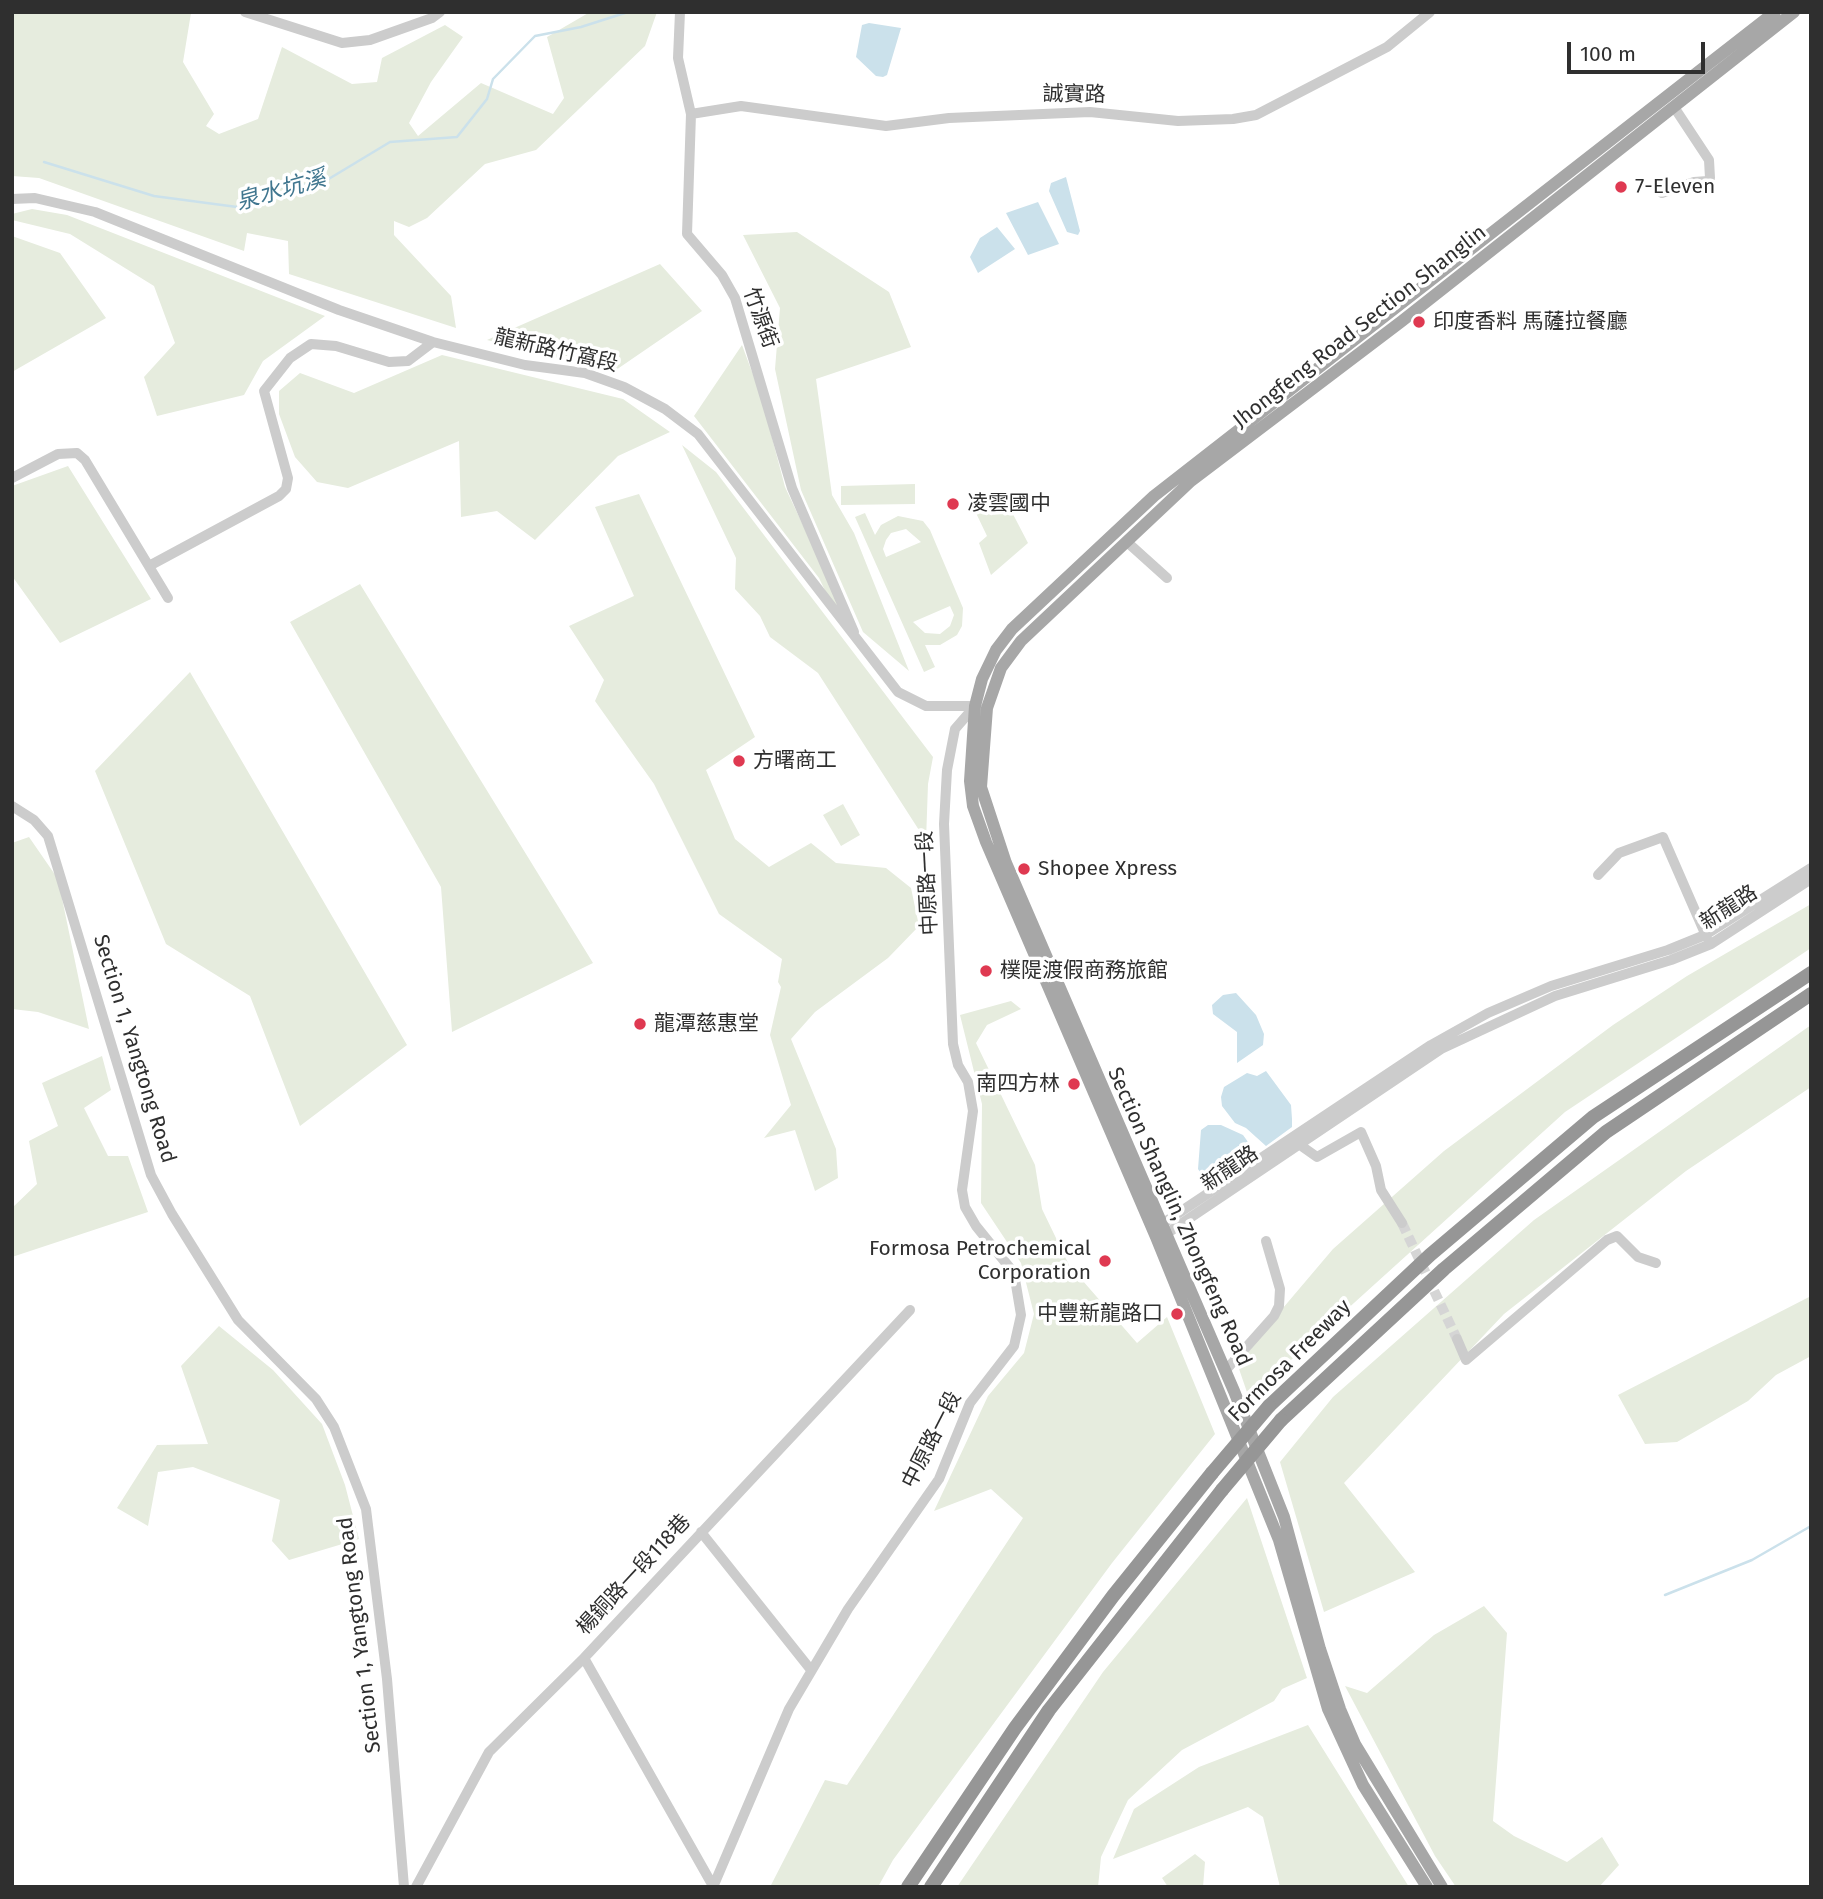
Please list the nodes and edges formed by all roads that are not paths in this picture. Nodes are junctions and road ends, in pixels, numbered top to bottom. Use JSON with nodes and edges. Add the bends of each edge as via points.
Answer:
{"nodes":[{"id":1,"x":245,"y":12,"type":"edge"},
{"id":2,"x":440,"y":12,"type":"edge"},
{"id":3,"x":680,"y":12,"type":"edge"},
{"id":4,"x":1430,"y":12,"type":"edge"},
{"id":5,"x":1775,"y":12,"type":"edge"},
{"id":6,"x":1794,"y":12,"type":"edge"},
{"id":7,"x":1674,"y":107,"type":"junction"},
{"id":8,"x":691,"y":114,"type":"junction"},
{"id":9,"x":1662,"y":192,"type":"dead end"},
{"id":10,"x":12,"y":199,"type":"edge"},
{"id":11,"x":433,"y":342,"type":"junction"},
{"id":12,"x":12,"y":478,"type":"edge"},
{"id":13,"x":1127,"y":542,"type":"junction"},
{"id":14,"x":149,"y":566,"type":"junction"},
{"id":15,"x":1167,"y":578,"type":"dead end"},
{"id":16,"x":168,"y":598,"type":"dead end"},
{"id":17,"x":855,"y":635,"type":"junction"},
{"id":18,"x":981,"y":707,"type":"junction"},
{"id":19,"x":12,"y":806,"type":"edge"},
{"id":20,"x":1811,"y":868,"type":"edge"},
{"id":21,"x":1598,"y":875,"type":"dead end"},
{"id":22,"x":1811,"y":879,"type":"edge"},
{"id":23,"x":1708,"y":940,"type":"junction"},
{"id":24,"x":1811,"y":973,"type":"edge"},
{"id":25,"x":1811,"y":994,"type":"edge"},
{"id":26,"x":1300,"y":1145,"type":"junction"},
{"id":27,"x":1160,"y":1223,"type":"junction"},
{"id":28,"x":1402,"y":1223,"type":"tunnel mouth"},
{"id":29,"x":1161,"y":1236,"type":"junction"},
{"id":30,"x":1266,"y":1241,"type":"dead end"},
{"id":31,"x":1656,"y":1263,"type":"dead end"},
{"id":32,"x":910,"y":1310,"type":"dead end"},
{"id":33,"x":1457,"y":1339,"type":"tunnel mouth"},
{"id":34,"x":1225,"y":1371,"type":"junction"},
{"id":35,"x":701,"y":1532,"type":"junction"},
{"id":36,"x":584,"y":1658,"type":"junction"},
{"id":37,"x":811,"y":1670,"type":"junction"},
{"id":38,"x":713,"y":1886,"type":"edge"},
{"id":39,"x":404,"y":1887,"type":"edge"},
{"id":40,"x":416,"y":1887,"type":"edge"},
{"id":41,"x":908,"y":1887,"type":"edge"},
{"id":42,"x":931,"y":1887,"type":"edge"},
{"id":43,"x":1427,"y":1887,"type":"edge"},
{"id":44,"x":1442,"y":1887,"type":"edge"}],
"edges":[{"from":1,"to":2,"type":"street","via":[[342,43],[370,40]]},
{"from":3,"to":8,"type":"street","name":"竹源街","via":[[678,58]]},
{"from":4,"to":8,"type":"street","name":"誠實路","via":[[1387,47],[1256,115],[1233,119],[1178,121],[1078,112],[886,125],[741,106]]},
{"from":5,"to":18,"type":"main road","name":"Jhongfeng Road Section Shanglin","via":[[1154,496],[1012,629],[982,679]]},
{"from":6,"to":7,"type":"main road","name":"Jhongfeng Road Section Shanglin"},
{"from":7,"to":9,"type":"street","via":[[1709,160],[1710,178]]},
{"from":7,"to":13,"type":"main road","name":"Jhongfeng Road Section Shanglin","via":[[1191,481]]},
{"from":8,"to":17,"type":"street","name":"竹源街","via":[[687,234],[735,298],[792,488]]},
{"from":10,"to":11,"type":"street","name":"龍新路竹窩段","via":[[35,198],[94,212],[339,310]]},
{"from":11,"to":14,"type":"street","via":[[408,361],[389,362],[336,346],[311,344],[290,358],[264,391],[288,478],[286,489]]},
{"from":11,"to":17,"type":"street","name":"龍新路竹窩段","via":[[525,365],[585,373],[665,409],[698,434]]},
{"from":12,"to":14,"type":"street","via":[[58,454],[77,453]]},
{"from":13,"to":15,"type":"street"},
{"from":13,"to":18,"type":"main road","name":"Jhongfeng Road Section Shanglin","via":[[1020,641]]},
{"from":14,"to":16,"type":"street"},
{"from":17,"to":18,"type":"street","name":"龍新路竹窩段","via":[[898,692],[910,700],[943,708]]},
{"from":18,"to":27,"type":"main road","name":"Section Shanglin, Zhongfeng Road","via":[[985,806]]},
{"from":18,"to":29,"type":"main road","name":"Section Shanglin, Zhongfeng Road","via":[[970,744],[973,806]]},
{"from":18,"to":37,"type":"street","name":"中原路一段","via":[[955,729],[944,824],[953,1044],[968,1082],[973,1111],[962,1190],[976,1227],[1014,1273],[1021,1315],[1014,1346],[970,1403],[939,1479]]},
{"from":19,"to":39,"type":"street","name":"Section 1, Yangtong Road","via":[[48,836],[128,1105],[166,1205],[238,1320],[316,1399],[334,1427],[366,1508],[387,1679]]},
{"from":20,"to":23,"type":"street","name":"新龍路"},
{"from":21,"to":23,"type":"street","via":[[1619,853],[1663,837]]},
{"from":22,"to":23,"type":"street","name":"新龍路"},
{"from":23,"to":26,"type":"street","name":"新龍路","via":[[1671,960],[1555,996],[1441,1049]]},
{"from":23,"to":27,"type":"street","name":"新龍路","via":[[1552,986],[1488,1013],[1431,1045]]},
{"from":24,"to":41,"type":"highway","name":"Formosa Freeway","bridge":true,"via":[[1593,1117],[1430,1255],[1269,1406],[1113,1596],[1023,1717]]},
{"from":25,"to":42,"type":"highway","name":"Formosa Freeway","bridge":true,"via":[[1606,1132],[1444,1269],[1281,1420],[1049,1710]]},
{"from":26,"to":28,"type":"street","via":[[1317,1157],[1361,1132],[1381,1190]]},
{"from":26,"to":29,"type":"street","name":"新龍路"},
{"from":27,"to":29,"type":"main road","name":"Section Shanglin, Zhongfeng Road"},
{"from":29,"to":34,"type":"main road","name":"Section Shanglin, Zhongfeng Road"},
{"from":29,"to":43,"type":"main road","name":"Section Shanglin, Zhongfeng Road","via":[[1279,1540],[1328,1709],[1363,1784]]},
{"from":30,"to":34,"type":"street","via":[[1280,1289],[1279,1306]]},
{"from":31,"to":33,"type":"street","via":[[1638,1257],[1617,1236],[1466,1360]]},
{"from":32,"to":35,"type":"street","name":"楊銅路一段118巷"},
{"from":34,"to":44,"type":"main road","name":"Section Shanglin, Zhongfeng Road","via":[[1284,1517],[1340,1709],[1355,1744]]},
{"from":35,"to":36,"type":"street","name":"楊銅路一段118巷"},
{"from":35,"to":37,"type":"street"},
{"from":36,"to":38,"type":"street"},
{"from":36,"to":40,"type":"street","name":"楊銅路一段118巷","via":[[489,1752]]},
{"from":37,"to":38,"type":"street","name":"中原路一段","via":[[789,1709]]}]}
